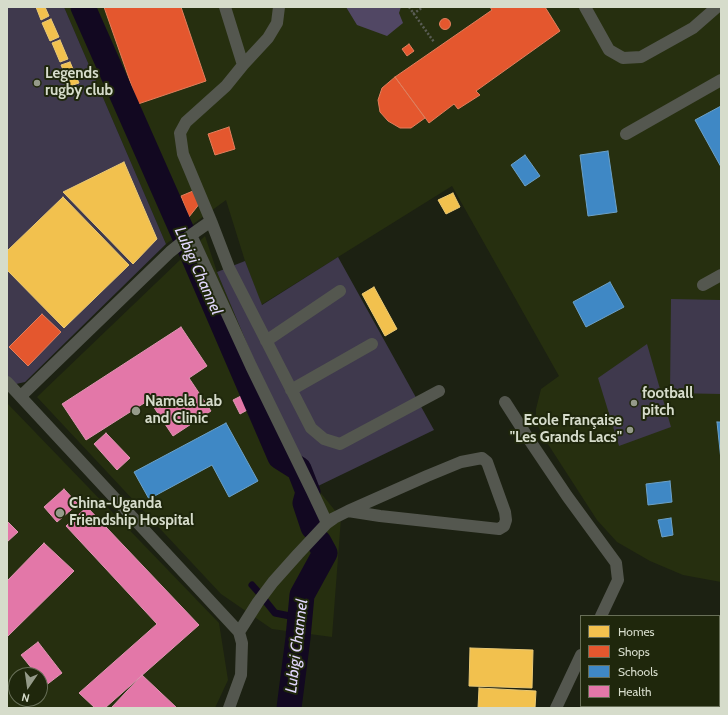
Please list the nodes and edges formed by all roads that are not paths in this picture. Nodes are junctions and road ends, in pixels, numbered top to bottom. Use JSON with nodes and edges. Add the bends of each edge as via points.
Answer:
{"nodes":[{"id":1,"x":225,"y":7,"type":"edge"},
{"id":2,"x":279,"y":7,"type":"edge"},
{"id":3,"x":585,"y":7,"type":"edge"},
{"id":4,"x":717,"y":7,"type":"edge"},
{"id":5,"x":243,"y":65,"type":"junction"},
{"id":6,"x":721,"y":80,"type":"edge"},
{"id":7,"x":626,"y":134,"type":"dead end"},
{"id":8,"x":211,"y":221,"type":"junction"},
{"id":9,"x":191,"y":235,"type":"junction"},
{"id":10,"x":721,"y":275,"type":"edge"},
{"id":11,"x":703,"y":285,"type":"dead end"},
{"id":12,"x":340,"y":291,"type":"dead end"},
{"id":13,"x":266,"y":341,"type":"junction"},
{"id":14,"x":372,"y":344,"type":"dead end"},
{"id":15,"x":7,"y":382,"type":"edge"},
{"id":16,"x":291,"y":390,"type":"junction"},
{"id":17,"x":439,"y":391,"type":"dead end"},
{"id":18,"x":20,"y":396,"type":"junction"},
{"id":19,"x":506,"y":402,"type":"dead end"},
{"id":20,"x":348,"y":511,"type":"junction"},
{"id":21,"x":327,"y":523,"type":"junction"},
{"id":22,"x":601,"y":615,"type":"edge"},
{"id":23,"x":239,"y":632,"type":"junction"},
{"id":24,"x":580,"y":657,"type":"edge"},
{"id":25,"x":229,"y":708,"type":"edge"},
{"id":26,"x":556,"y":708,"type":"edge"}],
"edges":[{"from":1,"to":5,"type":"lane"},
{"from":2,"to":5,"type":"lane","via":[[277,23],[268,38]]},
{"from":3,"to":4,"type":"lane","via":[[609,50],[624,58],[641,57],[693,28]]},
{"from":5,"to":8,"type":"lane","via":[[226,86],[186,122],[180,132],[183,154]]},
{"from":6,"to":7,"type":"lane"},
{"from":8,"to":9,"type":"lane"},
{"from":8,"to":13,"type":"lane","via":[[229,268]]},
{"from":9,"to":18,"type":"lane","via":[[170,252]]},
{"from":9,"to":21,"type":"lane"},
{"from":10,"to":11,"type":"lane"},
{"from":12,"to":13,"type":"lane"},
{"from":13,"to":16,"type":"lane"},
{"from":14,"to":16,"type":"lane"},
{"from":15,"to":18,"type":"lane"},
{"from":16,"to":17,"type":"lane","via":[[311,428],[324,439],[340,444]]},
{"from":18,"to":23,"type":"lane"},
{"from":19,"to":22,"type":"lane","via":[[567,496],[616,563],[618,580]]},
{"from":20,"to":20,"type":"lane","via":[[461,462],[482,458],[487,462],[506,520],[504,526],[499,529]]},
{"from":20,"to":21,"type":"lane"},
{"from":21,"to":23,"type":"lane","via":[[273,582]]},
{"from":23,"to":25,"type":"lane","via":[[242,643],[241,675]]},
{"from":24,"to":26,"type":"lane"}]}
